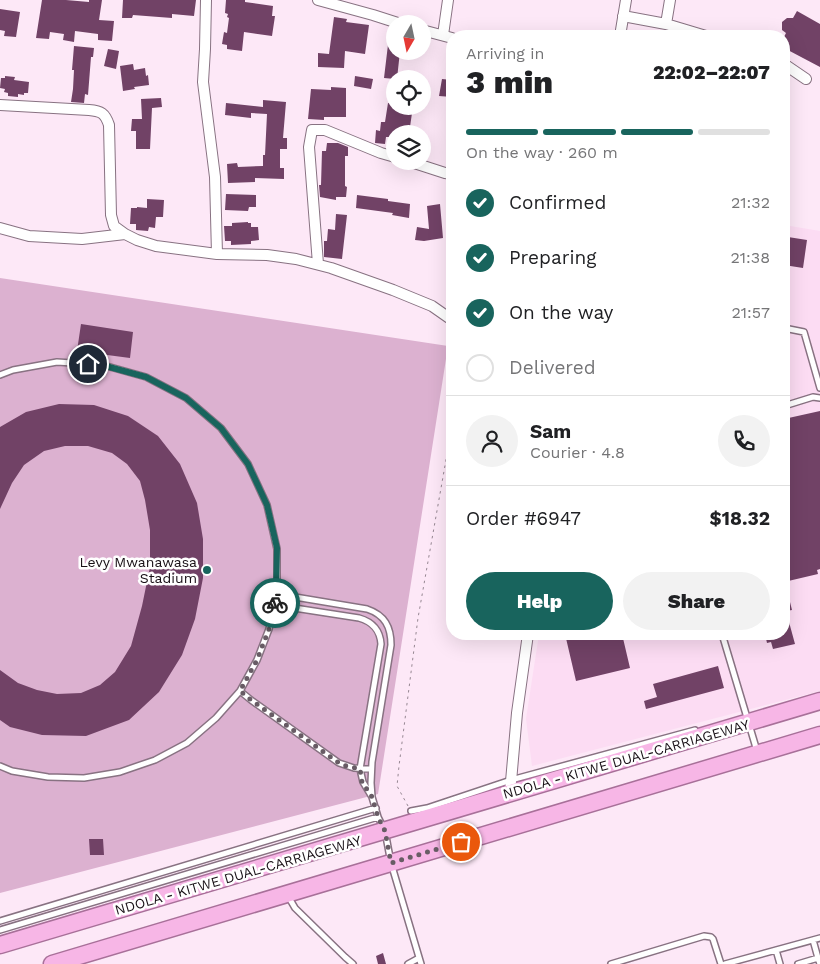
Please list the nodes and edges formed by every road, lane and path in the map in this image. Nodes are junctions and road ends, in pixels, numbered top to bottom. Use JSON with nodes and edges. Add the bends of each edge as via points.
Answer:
{"nodes":[{"id":1,"x":206,"y":0,"type":"edge"},
{"id":2,"x":318,"y":0,"type":"edge"},
{"id":3,"x":448,"y":0,"type":"edge"},
{"id":4,"x":626,"y":0,"type":"edge"},
{"id":5,"x":670,"y":0,"type":"edge"},
{"id":6,"x":623,"y":16,"type":"junction"},
{"id":7,"x":386,"y":19,"type":"edge"},
{"id":8,"x":666,"y":24,"type":"junction"},
{"id":9,"x":448,"y":30,"type":"edge"},
{"id":10,"x":621,"y":30,"type":"edge"},
{"id":11,"x":686,"y":30,"type":"edge"},
{"id":12,"x":431,"y":32,"type":"edge"},
{"id":13,"x":446,"y":36,"type":"edge"},
{"id":14,"x":790,"y":68,"type":"edge"},
{"id":15,"x":806,"y":79,"type":"dead end"},
{"id":16,"x":0,"y":105,"type":"edge"},
{"id":17,"x":386,"y":154,"type":"edge"},
{"id":18,"x":431,"y":168,"type":"edge"},
{"id":19,"x":446,"y":173,"type":"edge"},
{"id":20,"x":0,"y":228,"type":"edge"},
{"id":21,"x":125,"y":234,"type":"junction"},
{"id":22,"x":217,"y":254,"type":"junction"},
{"id":23,"x":318,"y":264,"type":"junction"},
{"id":24,"x":446,"y":316,"type":"edge"},
{"id":25,"x":790,"y":329,"type":"edge"},
{"id":26,"x":0,"y":374,"type":"edge"},
{"id":27,"x":820,"y":388,"type":"edge"},
{"id":28,"x":820,"y":398,"type":"edge"},
{"id":29,"x":790,"y":404,"type":"edge"},
{"id":30,"x":446,"y":460,"type":"edge"},
{"id":31,"x":276,"y":594,"type":"junction"},
{"id":32,"x":275,"y":605,"type":"junction"},
{"id":33,"x":527,"y":640,"type":"edge"},
{"id":34,"x":724,"y":640,"type":"edge"},
{"id":35,"x":240,"y":691,"type":"junction"},
{"id":36,"x":820,"y":701,"type":"edge"},
{"id":37,"x":744,"y":719,"type":"junction"},
{"id":38,"x":700,"y":729,"type":"dead end"},
{"id":39,"x":820,"y":735,"type":"edge"},
{"id":40,"x":758,"y":754,"type":"junction"},
{"id":41,"x":0,"y":766,"type":"edge"},
{"id":42,"x":360,"y":769,"type":"junction"},
{"id":43,"x":371,"y":769,"type":"junction"},
{"id":44,"x":511,"y":787,"type":"junction"},
{"id":45,"x":372,"y":797,"type":"junction"},
{"id":46,"x":376,"y":808,"type":"junction"},
{"id":47,"x":410,"y":811,"type":"joint"},
{"id":48,"x":382,"y":824,"type":"junction"},
{"id":49,"x":391,"y":863,"type":"junction"},
{"id":50,"x":287,"y":894,"type":"junction"},
{"id":51,"x":0,"y":921,"type":"edge"},
{"id":52,"x":0,"y":930,"type":"edge"},
{"id":53,"x":820,"y":938,"type":"edge"},
{"id":54,"x":813,"y":940,"type":"junction"},
{"id":55,"x":0,"y":945,"type":"edge"},
{"id":56,"x":776,"y":950,"type":"junction"},
{"id":57,"x":420,"y":961,"type":"edge"},
{"id":58,"x":819,"y":961,"type":"edge"},
{"id":59,"x":52,"y":964,"type":"edge"},
{"id":60,"x":353,"y":964,"type":"edge"},
{"id":61,"x":408,"y":964,"type":"edge"},
{"id":62,"x":611,"y":964,"type":"edge"},
{"id":63,"x":723,"y":964,"type":"edge"},
{"id":64,"x":780,"y":964,"type":"edge"},
{"id":65,"x":798,"y":964,"type":"edge"}],
"edges":[{"from":1,"to":22,"type":"street","via":[[203,82],[215,177]]},
{"from":2,"to":7,"type":"street"},
{"from":3,"to":9,"type":"street"},
{"from":4,"to":6,"type":"street"},
{"from":5,"to":8,"type":"street"},
{"from":6,"to":8,"type":"street"},
{"from":6,"to":10,"type":"street"},
{"from":8,"to":11,"type":"street"},
{"from":12,"to":13,"type":"street"},
{"from":14,"to":15,"type":"street"},
{"from":16,"to":21,"type":"street","via":[[99,111],[107,117],[111,215],[114,226]]},
{"from":17,"to":23,"type":"street","via":[[326,130],[312,130],[309,147]]},
{"from":18,"to":19,"type":"street"},
{"from":20,"to":21,"type":"street","via":[[29,236],[82,239]]},
{"from":21,"to":22,"type":"street","via":[[156,246]]},
{"from":22,"to":23,"type":"street","via":[[267,255]]},
{"from":23,"to":24,"type":"street","via":[[393,290],[432,306]]},
{"from":25,"to":27,"type":"lane","via":[[804,332]]},
{"from":26,"to":31,"type":"lane","via":[[57,362],[102,365],[146,377],[186,398],[221,428],[248,464],[267,505],[277,548]]},
{"from":28,"to":29,"type":"lane"},
{"from":30,"to":47,"type":"path","via":[[418,618],[399,766],[397,786]]},
{"from":31,"to":32,"type":"lane"},
{"from":31,"to":43,"type":"lane","via":[[367,609],[386,622],[391,645]]},
{"from":32,"to":35,"type":"lane","via":[[257,660]]},
{"from":32,"to":42,"type":"lane","via":[[360,618],[373,624],[377,630],[381,644]]},
{"from":33,"to":44,"type":"street"},
{"from":34,"to":37,"type":"lane"},
{"from":35,"to":41,"type":"lane","via":[[216,718],[186,743],[155,760],[120,772],[84,778],[48,777]]},
{"from":35,"to":42,"type":"lane","via":[[339,763]]},
{"from":36,"to":37,"type":"highway","name":"NDOLA - KITWE DUAL-CARRIAGEWAY"},
{"from":37,"to":40,"type":"lane"},
{"from":37,"to":44,"type":"highway","name":"NDOLA - KITWE DUAL-CARRIAGEWAY"},
{"from":38,"to":44,"type":"lane"},
{"from":39,"to":40,"type":"highway"},
{"from":40,"to":49,"type":"highway"},
{"from":42,"to":43,"type":"lane"},
{"from":42,"to":45,"type":"lane","via":[[362,782]]},
{"from":43,"to":45,"type":"lane"},
{"from":44,"to":47,"type":"lane"},
{"from":44,"to":48,"type":"highway","name":"NDOLA - KITWE DUAL-CARRIAGEWAY"},
{"from":45,"to":46,"type":"lane"},
{"from":46,"to":48,"type":"lane"},
{"from":46,"to":51,"type":"lane"},
{"from":48,"to":49,"type":"lane"},
{"from":48,"to":52,"type":"lane"},
{"from":48,"to":55,"type":"highway","name":"NDOLA - KITWE DUAL-CARRIAGEWAY"},
{"from":49,"to":50,"type":"highway"},
{"from":49,"to":57,"type":"lane"},
{"from":50,"to":59,"type":"highway"},
{"from":50,"to":60,"type":"lane","via":[[295,908]]},
{"from":53,"to":54,"type":"lane"},
{"from":54,"to":56,"type":"lane"},
{"from":54,"to":58,"type":"lane"},
{"from":56,"to":63,"type":"lane"},
{"from":56,"to":64,"type":"lane"},
{"from":57,"to":61,"type":"lane"},
{"from":58,"to":65,"type":"lane"},
{"from":62,"to":63,"type":"lane","via":[[704,936],[711,937]]}]}
